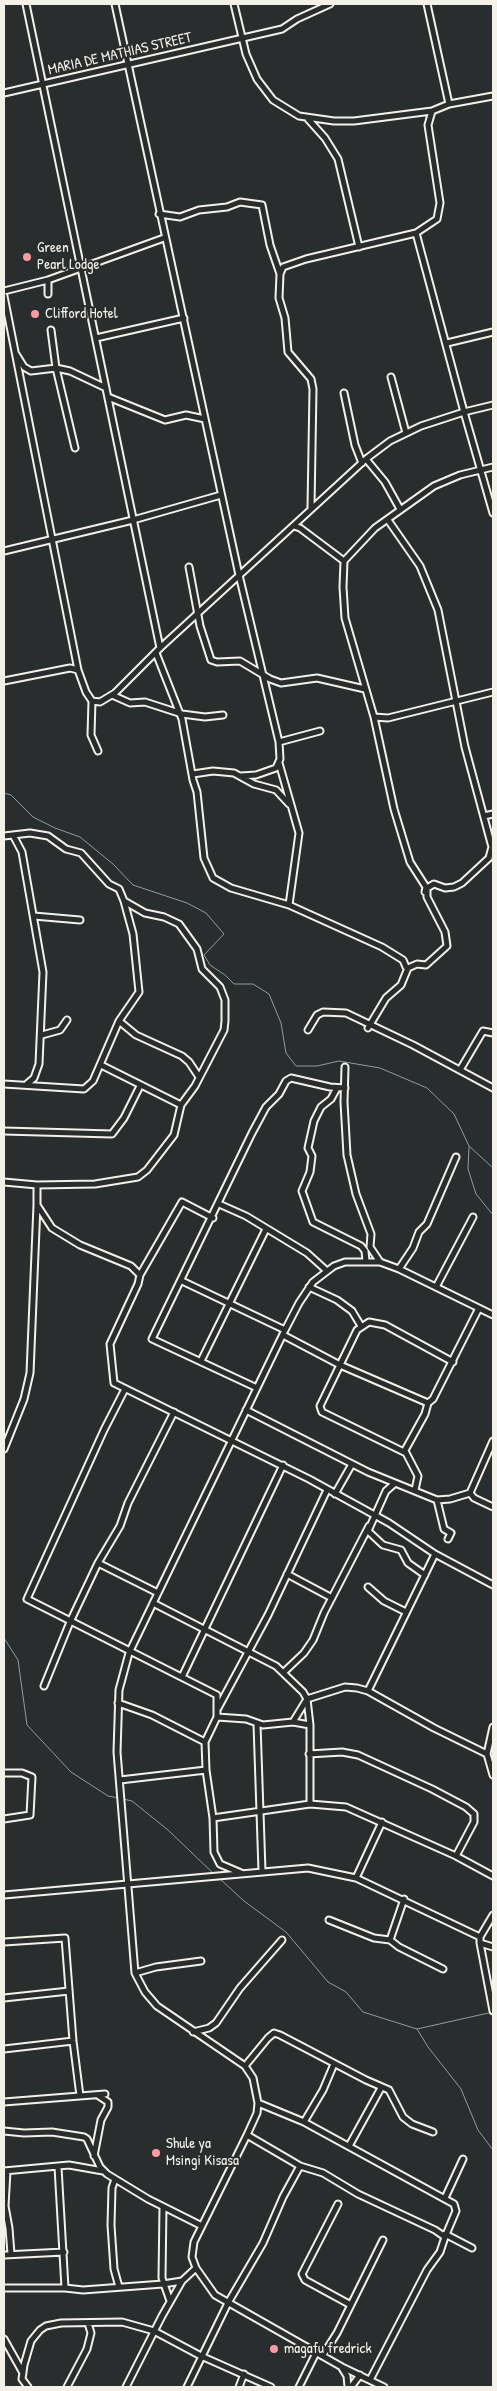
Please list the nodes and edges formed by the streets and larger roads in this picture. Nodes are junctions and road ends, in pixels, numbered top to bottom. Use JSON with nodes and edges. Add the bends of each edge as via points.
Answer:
{"nodes":[{"id":1,"x":26,"y":4,"type":"edge"},
{"id":2,"x":115,"y":4,"type":"edge"},
{"id":3,"x":234,"y":4,"type":"edge"},
{"id":4,"x":330,"y":4,"type":"edge"},
{"id":5,"x":427,"y":4,"type":"edge"},
{"id":6,"x":242,"y":38,"type":"junction"},
{"id":7,"x":127,"y":65,"type":"junction"},
{"id":8,"x":43,"y":84,"type":"junction"},
{"id":9,"x":4,"y":93,"type":"edge"},
{"id":10,"x":493,"y":96,"type":"edge"},
{"id":11,"x":449,"y":104,"type":"junction"},
{"id":12,"x":432,"y":111,"type":"junction"},
{"id":13,"x":308,"y":118,"type":"junction"},
{"id":14,"x":160,"y":214,"type":"junction"},
{"id":15,"x":416,"y":233,"type":"junction"},
{"id":16,"x":164,"y":238,"type":"junction"},
{"id":17,"x":359,"y":247,"type":"junction"},
{"id":18,"x":82,"y":266,"type":"junction"},
{"id":19,"x":280,"y":274,"type":"junction"},
{"id":20,"x":48,"y":280,"type":"junction"},
{"id":21,"x":4,"y":291,"type":"edge"},
{"id":22,"x":48,"y":294,"type":"dead end"},
{"id":23,"x":4,"y":296,"type":"edge"},
{"id":24,"x":184,"y":318,"type":"junction"},
{"id":25,"x":51,"y":330,"type":"dead end"},
{"id":26,"x":493,"y":332,"type":"edge"},
{"id":27,"x":96,"y":338,"type":"junction"},
{"id":28,"x":447,"y":343,"type":"junction"},
{"id":29,"x":14,"y":351,"type":"junction"},
{"id":30,"x":56,"y":368,"type":"junction"},
{"id":31,"x":392,"y":377,"type":"dead end"},
{"id":32,"x":106,"y":388,"type":"junction"},
{"id":33,"x":344,"y":393,"type":"dead end"},
{"id":34,"x":108,"y":397,"type":"junction"},
{"id":35,"x":493,"y":405,"type":"edge"},
{"id":36,"x":464,"y":412,"type":"junction"},
{"id":37,"x":205,"y":419,"type":"junction"},
{"id":38,"x":406,"y":433,"type":"junction"},
{"id":39,"x":75,"y":448,"type":"dead end"},
{"id":40,"x":364,"y":461,"type":"junction"},
{"id":41,"x":493,"y":467,"type":"edge"},
{"id":42,"x":482,"y":470,"type":"junction"},
{"id":43,"x":221,"y":494,"type":"junction"},
{"id":44,"x":311,"y":508,"type":"junction"},
{"id":45,"x":400,"y":509,"type":"junction"},
{"id":46,"x":493,"y":513,"type":"edge"},
{"id":47,"x":133,"y":520,"type":"junction"},
{"id":48,"x":388,"y":520,"type":"junction"},
{"id":49,"x":294,"y":526,"type":"junction"},
{"id":50,"x":53,"y":540,"type":"junction"},
{"id":51,"x":4,"y":551,"type":"edge"},
{"id":52,"x":344,"y":561,"type":"junction"},
{"id":53,"x":190,"y":568,"type":"dead end"},
{"id":54,"x":239,"y":575,"type":"junction"},
{"id":55,"x":197,"y":614,"type":"junction"},
{"id":56,"x":158,"y":650,"type":"junction"},
{"id":57,"x":78,"y":670,"type":"junction"},
{"id":58,"x":262,"y":675,"type":"junction"},
{"id":59,"x":4,"y":681,"type":"edge"},
{"id":60,"x":365,"y":689,"type":"junction"},
{"id":61,"x":493,"y":692,"type":"edge"},
{"id":62,"x":112,"y":694,"type":"junction"},
{"id":63,"x":92,"y":701,"type":"junction"},
{"id":64,"x":457,"y":701,"type":"junction"},
{"id":65,"x":179,"y":713,"type":"junction"},
{"id":66,"x":223,"y":715,"type":"dead end"},
{"id":67,"x":374,"y":717,"type":"junction"},
{"id":68,"x":320,"y":731,"type":"dead end"},
{"id":69,"x":279,"y":742,"type":"junction"},
{"id":70,"x":98,"y":751,"type":"dead end"},
{"id":71,"x":279,"y":763,"type":"junction"},
{"id":72,"x":193,"y":774,"type":"junction"},
{"id":73,"x":241,"y":776,"type":"junction"},
{"id":74,"x":290,"y":805,"type":"junction"},
{"id":75,"x":493,"y":814,"type":"edge"},
{"id":76,"x":484,"y":816,"type":"junction"},
{"id":77,"x":13,"y":835,"type":"junction"},
{"id":78,"x":4,"y":836,"type":"edge"},
{"id":79,"x":124,"y":901,"type":"junction"},
{"id":80,"x":289,"y":905,"type":"junction"},
{"id":81,"x":34,"y":916,"type":"junction"},
{"id":82,"x":80,"y":920,"type":"dead end"},
{"id":83,"x":445,"y":932,"type":"junction"},
{"id":84,"x":408,"y":968,"type":"junction"},
{"id":85,"x":67,"y":1020,"type":"dead end"},
{"id":86,"x":119,"y":1021,"type":"junction"},
{"id":87,"x":369,"y":1026,"type":"junction"},
{"id":88,"x":308,"y":1030,"type":"dead end"},
{"id":89,"x":493,"y":1033,"type":"edge"},
{"id":90,"x":42,"y":1035,"type":"junction"},
{"id":91,"x":101,"y":1065,"type":"junction"},
{"id":92,"x":345,"y":1067,"type":"dead end"},
{"id":93,"x":460,"y":1070,"type":"junction"},
{"id":94,"x":199,"y":1077,"type":"junction"},
{"id":95,"x":4,"y":1084,"type":"edge"},
{"id":96,"x":27,"y":1084,"type":"junction"},
{"id":97,"x":140,"y":1086,"type":"junction"},
{"id":98,"x":338,"y":1088,"type":"junction"},
{"id":99,"x":345,"y":1088,"type":"junction"},
{"id":100,"x":493,"y":1088,"type":"edge"},
{"id":101,"x":181,"y":1105,"type":"junction"},
{"id":102,"x":4,"y":1131,"type":"edge"},
{"id":103,"x":456,"y":1157,"type":"dead end"},
{"id":104,"x":4,"y":1182,"type":"edge"},
{"id":105,"x":37,"y":1185,"type":"junction"},
{"id":106,"x":219,"y":1204,"type":"junction"},
{"id":107,"x":37,"y":1205,"type":"junction"},
{"id":108,"x":473,"y":1217,"type":"dead end"},
{"id":109,"x":213,"y":1218,"type":"junction"},
{"id":110,"x":266,"y":1229,"type":"junction"},
{"id":111,"x":366,"y":1261,"type":"junction"},
{"id":112,"x":380,"y":1262,"type":"junction"},
{"id":113,"x":399,"y":1269,"type":"junction"},
{"id":114,"x":327,"y":1271,"type":"junction"},
{"id":115,"x":140,"y":1275,"type":"junction"},
{"id":116,"x":182,"y":1281,"type":"junction"},
{"id":117,"x":309,"y":1286,"type":"junction"},
{"id":118,"x":436,"y":1287,"type":"junction"},
{"id":119,"x":229,"y":1304,"type":"junction"},
{"id":120,"x":480,"y":1308,"type":"junction"},
{"id":121,"x":493,"y":1314,"type":"edge"},
{"id":122,"x":361,"y":1326,"type":"junction"},
{"id":123,"x":284,"y":1333,"type":"junction"},
{"id":124,"x":200,"y":1361,"type":"junction"},
{"id":125,"x":453,"y":1362,"type":"junction"},
{"id":126,"x":340,"y":1365,"type":"junction"},
{"id":127,"x":257,"y":1388,"type":"junction"},
{"id":128,"x":125,"y":1389,"type":"junction"},
{"id":129,"x":428,"y":1403,"type":"junction"},
{"id":130,"x":246,"y":1410,"type":"junction"},
{"id":131,"x":174,"y":1412,"type":"junction"},
{"id":132,"x":232,"y":1440,"type":"junction"},
{"id":133,"x":493,"y":1442,"type":"edge"},
{"id":134,"x":4,"y":1449,"type":"edge"},
{"id":135,"x":406,"y":1451,"type":"junction"},
{"id":136,"x":352,"y":1464,"type":"junction"},
{"id":137,"x":283,"y":1466,"type":"junction"},
{"id":138,"x":394,"y":1484,"type":"junction"},
{"id":139,"x":327,"y":1490,"type":"junction"},
{"id":140,"x":415,"y":1490,"type":"junction"},
{"id":141,"x":470,"y":1493,"type":"junction"},
{"id":142,"x":335,"y":1494,"type":"junction"},
{"id":143,"x":437,"y":1500,"type":"junction"},
{"id":144,"x":493,"y":1507,"type":"edge"},
{"id":145,"x":374,"y":1515,"type":"junction"},
{"id":146,"x":369,"y":1526,"type":"junction"},
{"id":147,"x":448,"y":1539,"type":"dead end"},
{"id":148,"x":435,"y":1554,"type":"junction"},
{"id":149,"x":98,"y":1563,"type":"junction"},
{"id":150,"x":287,"y":1574,"type":"junction"},
{"id":151,"x":425,"y":1575,"type":"junction"},
{"id":152,"x":493,"y":1585,"type":"edge"},
{"id":153,"x":368,"y":1587,"type":"dead end"},
{"id":154,"x":158,"y":1593,"type":"junction"},
{"id":155,"x":332,"y":1598,"type":"junction"},
{"id":156,"x":153,"y":1603,"type":"junction"},
{"id":157,"x":406,"y":1612,"type":"junction"},
{"id":158,"x":70,"y":1622,"type":"junction"},
{"id":159,"x":205,"y":1630,"type":"junction"},
{"id":160,"x":129,"y":1652,"type":"junction"},
{"id":161,"x":248,"y":1652,"type":"junction"},
{"id":162,"x":284,"y":1672,"type":"junction"},
{"id":163,"x":182,"y":1677,"type":"junction"},
{"id":164,"x":44,"y":1686,"type":"dead end"},
{"id":165,"x":368,"y":1691,"type":"junction"},
{"id":166,"x":308,"y":1699,"type":"junction"},
{"id":167,"x":118,"y":1703,"type":"junction"},
{"id":168,"x":216,"y":1710,"type":"junction"},
{"id":169,"x":216,"y":1717,"type":"junction"},
{"id":170,"x":292,"y":1722,"type":"junction"},
{"id":171,"x":257,"y":1724,"type":"junction"},
{"id":172,"x":310,"y":1725,"type":"junction"},
{"id":173,"x":493,"y":1727,"type":"edge"},
{"id":174,"x":205,"y":1742,"type":"junction"},
{"id":175,"x":309,"y":1754,"type":"junction"},
{"id":176,"x":487,"y":1754,"type":"junction"},
{"id":177,"x":206,"y":1770,"type":"junction"},
{"id":178,"x":4,"y":1773,"type":"edge"},
{"id":179,"x":493,"y":1775,"type":"edge"},
{"id":180,"x":120,"y":1780,"type":"junction"},
{"id":181,"x":310,"y":1804,"type":"junction"},
{"id":182,"x":259,"y":1813,"type":"junction"},
{"id":183,"x":213,"y":1818,"type":"junction"},
{"id":184,"x":4,"y":1819,"type":"edge"},
{"id":185,"x":382,"y":1822,"type":"junction"},
{"id":186,"x":456,"y":1856,"type":"junction"},
{"id":187,"x":262,"y":1871,"type":"junction"},
{"id":188,"x":240,"y":1873,"type":"junction"},
{"id":189,"x":493,"y":1876,"type":"edge"},
{"id":190,"x":356,"y":1878,"type":"junction"},
{"id":191,"x":126,"y":1883,"type":"junction"},
{"id":192,"x":4,"y":1895,"type":"edge"},
{"id":193,"x":404,"y":1899,"type":"junction"},
{"id":194,"x":493,"y":1915,"type":"edge"},
{"id":195,"x":329,"y":1920,"type":"dead end"},
{"id":196,"x":282,"y":1940,"type":"dead end"},
{"id":197,"x":390,"y":1940,"type":"junction"},
{"id":198,"x":480,"y":1940,"type":"junction"},
{"id":199,"x":4,"y":1942,"type":"edge"},
{"id":200,"x":493,"y":1947,"type":"edge"},
{"id":201,"x":201,"y":1961,"type":"dead end"},
{"id":202,"x":443,"y":1969,"type":"dead end"},
{"id":203,"x":135,"y":1973,"type":"junction"},
{"id":204,"x":69,"y":1991,"type":"junction"},
{"id":205,"x":4,"y":1998,"type":"edge"},
{"id":206,"x":493,"y":2011,"type":"edge"},
{"id":207,"x":193,"y":2032,"type":"junction"},
{"id":208,"x":73,"y":2041,"type":"junction"},
{"id":209,"x":4,"y":2049,"type":"edge"},
{"id":210,"x":334,"y":2064,"type":"junction"},
{"id":211,"x":245,"y":2066,"type":"junction"},
{"id":212,"x":381,"y":2088,"type":"junction"},
{"id":213,"x":106,"y":2094,"type":"dead end"},
{"id":214,"x":80,"y":2096,"type":"junction"},
{"id":215,"x":99,"y":2096,"type":"junction"},
{"id":216,"x":4,"y":2101,"type":"edge"},
{"id":217,"x":258,"y":2103,"type":"junction"},
{"id":218,"x":304,"y":2122,"type":"junction"},
{"id":219,"x":4,"y":2131,"type":"edge"},
{"id":220,"x":434,"y":2132,"type":"dead end"},
{"id":221,"x":247,"y":2135,"type":"junction"},
{"id":222,"x":350,"y":2146,"type":"junction"},
{"id":223,"x":94,"y":2157,"type":"junction"},
{"id":224,"x":463,"y":2159,"type":"dead end"},
{"id":225,"x":300,"y":2166,"type":"junction"},
{"id":226,"x":58,"y":2167,"type":"junction"},
{"id":227,"x":5,"y":2171,"type":"edge"},
{"id":228,"x":104,"y":2171,"type":"junction"},
{"id":229,"x":115,"y":2179,"type":"junction"},
{"id":230,"x":445,"y":2198,"type":"junction"},
{"id":231,"x":338,"y":2204,"type":"dead end"},
{"id":232,"x":163,"y":2207,"type":"junction"},
{"id":233,"x":200,"y":2225,"type":"junction"},
{"id":234,"x":445,"y":2235,"type":"junction"},
{"id":235,"x":383,"y":2240,"type":"dead end"},
{"id":236,"x":472,"y":2248,"type":"dead end"},
{"id":237,"x":64,"y":2252,"type":"junction"},
{"id":238,"x":10,"y":2254,"type":"junction"},
{"id":239,"x":4,"y":2255,"type":"edge"},
{"id":240,"x":196,"y":2268,"type":"junction"},
{"id":241,"x":182,"y":2281,"type":"junction"},
{"id":242,"x":163,"y":2284,"type":"junction"},
{"id":243,"x":119,"y":2287,"type":"junction"},
{"id":244,"x":4,"y":2288,"type":"edge"},
{"id":245,"x":65,"y":2288,"type":"junction"},
{"id":246,"x":170,"y":2301,"type":"junction"},
{"id":247,"x":228,"y":2303,"type":"junction"},
{"id":248,"x":350,"y":2304,"type":"junction"},
{"id":249,"x":88,"y":2323,"type":"junction"},
{"id":250,"x":154,"y":2331,"type":"junction"},
{"id":251,"x":4,"y":2339,"type":"edge"},
{"id":252,"x":317,"y":2351,"type":"junction"},
{"id":253,"x":323,"y":2354,"type":"junction"},
{"id":254,"x":201,"y":2356,"type":"junction"},
{"id":255,"x":342,"y":2367,"type":"junction"},
{"id":256,"x":23,"y":2373,"type":"junction"},
{"id":257,"x":244,"y":2374,"type":"junction"},
{"id":258,"x":360,"y":2375,"type":"junction"},
{"id":259,"x":370,"y":2380,"type":"junction"},
{"id":260,"x":28,"y":2387,"type":"edge"},
{"id":261,"x":67,"y":2387,"type":"edge"},
{"id":262,"x":126,"y":2387,"type":"edge"},
{"id":263,"x":187,"y":2387,"type":"edge"},
{"id":264,"x":239,"y":2387,"type":"edge"},
{"id":265,"x":271,"y":2387,"type":"edge"},
{"id":266,"x":298,"y":2387,"type":"edge"},
{"id":267,"x":350,"y":2387,"type":"edge"},
{"id":268,"x":384,"y":2387,"type":"edge"}],
"edges":[{"from":1,"to":8,"type":"street"},
{"from":2,"to":7,"type":"street"},
{"from":3,"to":6,"type":"street"},
{"from":4,"to":6,"type":"street","name":"MARIA DE MATHIAS STREET","via":[[282,28]]},
{"from":5,"to":11,"type":"street"},
{"from":6,"to":7,"type":"street","name":"MARIA DE MATHIAS STREET"},
{"from":6,"to":13,"type":"street","via":[[257,79],[266,93],[292,113]]},
{"from":7,"to":8,"type":"street","name":"MARIA DE MATHIAS STREET"},
{"from":7,"to":14,"type":"street"},
{"from":8,"to":9,"type":"street","name":"MARIA DE MATHIAS STREET"},
{"from":8,"to":18,"type":"street"},
{"from":10,"to":11,"type":"street"},
{"from":11,"to":12,"type":"street"},
{"from":12,"to":13,"type":"street","via":[[354,121]]},
{"from":12,"to":15,"type":"street","via":[[428,125],[441,208],[437,219]]},
{"from":13,"to":17,"type":"street","via":[[338,159]]},
{"from":14,"to":16,"type":"street"},
{"from":14,"to":19,"type":"street","via":[[180,217],[240,202],[262,205],[270,246]]},
{"from":15,"to":17,"type":"street"},
{"from":15,"to":28,"type":"street"},
{"from":16,"to":18,"type":"street"},
{"from":16,"to":24,"type":"street"},
{"from":17,"to":19,"type":"street","via":[[287,265]]},
{"from":18,"to":20,"type":"street"},
{"from":18,"to":27,"type":"street"},
{"from":19,"to":44,"type":"street","via":[[279,298],[285,318],[288,352],[311,379],[313,389]]},
{"from":20,"to":21,"type":"street"},
{"from":20,"to":22,"type":"street"},
{"from":23,"to":29,"type":"street"},
{"from":24,"to":27,"type":"street"},
{"from":24,"to":37,"type":"street"},
{"from":25,"to":30,"type":"street"},
{"from":26,"to":28,"type":"street"},
{"from":27,"to":32,"type":"street"},
{"from":28,"to":36,"type":"street"},
{"from":29,"to":30,"type":"street","via":[[24,367],[31,371]]},
{"from":29,"to":50,"type":"street"},
{"from":30,"to":32,"type":"street"},
{"from":30,"to":39,"type":"street"},
{"from":31,"to":38,"type":"street"},
{"from":32,"to":34,"type":"street"},
{"from":33,"to":40,"type":"street","via":[[353,438]]},
{"from":34,"to":37,"type":"street","via":[[165,420],[186,415]]},
{"from":34,"to":47,"type":"street"},
{"from":35,"to":36,"type":"street"},
{"from":36,"to":38,"type":"street"},
{"from":36,"to":42,"type":"street"},
{"from":37,"to":43,"type":"street"},
{"from":38,"to":40,"type":"street"},
{"from":40,"to":44,"type":"street"},
{"from":40,"to":45,"type":"street","via":[[386,482]]},
{"from":41,"to":42,"type":"street"},
{"from":42,"to":45,"type":"street","via":[[434,486]]},
{"from":42,"to":46,"type":"street"},
{"from":43,"to":47,"type":"street"},
{"from":43,"to":54,"type":"street"},
{"from":44,"to":49,"type":"street"},
{"from":45,"to":48,"type":"street"},
{"from":47,"to":50,"type":"street"},
{"from":47,"to":56,"type":"street"},
{"from":48,"to":52,"type":"street","via":[[375,528]]},
{"from":48,"to":64,"type":"street","via":[[420,566],[438,610]]},
{"from":49,"to":52,"type":"street"},
{"from":49,"to":54,"type":"street"},
{"from":50,"to":51,"type":"street"},
{"from":50,"to":57,"type":"street"},
{"from":52,"to":60,"type":"street","via":[[345,618]]},
{"from":53,"to":55,"type":"street"},
{"from":54,"to":55,"type":"street"},
{"from":54,"to":58,"type":"street"},
{"from":55,"to":56,"type":"street"},
{"from":55,"to":58,"type":"street","via":[[211,660],[240,661]]},
{"from":56,"to":62,"type":"street"},
{"from":56,"to":65,"type":"street"},
{"from":57,"to":59,"type":"street","via":[[70,668]]},
{"from":57,"to":63,"type":"street"},
{"from":58,"to":60,"type":"street","via":[[284,683],[314,678]]},
{"from":58,"to":69,"type":"street"},
{"from":60,"to":67,"type":"street"},
{"from":61,"to":64,"type":"street"},
{"from":62,"to":63,"type":"street","via":[[100,702]]},
{"from":62,"to":65,"type":"street","via":[[130,703],[146,702]]},
{"from":63,"to":70,"type":"street","via":[[91,735]]},
{"from":64,"to":67,"type":"street","via":[[388,718]]},
{"from":64,"to":76,"type":"street","via":[[465,747]]},
{"from":65,"to":66,"type":"street","via":[[205,717]]},
{"from":65,"to":72,"type":"street"},
{"from":67,"to":83,"type":"street","via":[[384,772],[405,847]]},
{"from":68,"to":69,"type":"street"},
{"from":69,"to":71,"type":"street"},
{"from":71,"to":73,"type":"street","via":[[276,768],[256,776]]},
{"from":71,"to":74,"type":"street"},
{"from":72,"to":73,"type":"street","via":[[213,771]]},
{"from":72,"to":80,"type":"street","via":[[204,858],[213,878],[231,888]]},
{"from":73,"to":74,"type":"street","via":[[254,784],[276,790]]},
{"from":74,"to":80,"type":"street","via":[[298,833]]},
{"from":75,"to":76,"type":"street"},
{"from":76,"to":83,"type":"street","via":[[492,847],[489,858],[454,887],[434,884],[427,888],[427,897]]},
{"from":77,"to":78,"type":"street"},
{"from":77,"to":79,"type":"street","via":[[43,834],[66,849],[81,853],[110,884],[119,889]]},
{"from":77,"to":81,"type":"street","via":[[22,852]]},
{"from":79,"to":86,"type":"street","via":[[133,934],[140,986],[138,995]]},
{"from":79,"to":94,"type":"street","via":[[145,913],[164,916],[179,924],[197,949],[202,969],[222,992],[225,1000],[224,1030]]},
{"from":80,"to":84,"type":"street","via":[[382,947],[403,960]]},
{"from":81,"to":82,"type":"street"},
{"from":81,"to":90,"type":"street","via":[[43,966]]},
{"from":83,"to":84,"type":"street","via":[[446,948],[426,965]]},
{"from":84,"to":87,"type":"street","via":[[401,985],[386,998]]},
{"from":85,"to":90,"type":"street","via":[[60,1030]]},
{"from":86,"to":91,"type":"street"},
{"from":86,"to":94,"type":"street","via":[[136,1035],[182,1056]]},
{"from":87,"to":88,"type":"street","via":[[346,1013],[323,1012],[317,1015]]},
{"from":87,"to":93,"type":"street"},
{"from":89,"to":93,"type":"street","via":[[483,1031]]},
{"from":90,"to":96,"type":"street","via":[[36,1072]]},
{"from":91,"to":96,"type":"street","via":[[90,1085],[84,1089]]},
{"from":91,"to":97,"type":"street"},
{"from":92,"to":99,"type":"street"},
{"from":93,"to":100,"type":"street"},
{"from":94,"to":101,"type":"street"},
{"from":95,"to":96,"type":"street"},
{"from":97,"to":101,"type":"street"},
{"from":97,"to":102,"type":"street","via":[[112,1134]]},
{"from":98,"to":99,"type":"street"},
{"from":98,"to":106,"type":"street","via":[[288,1078],[266,1107]]},
{"from":98,"to":111,"type":"street","via":[[321,1107],[314,1121],[308,1148],[312,1156],[310,1172],[302,1191],[313,1222],[361,1246]]},
{"from":99,"to":112,"type":"street","via":[[349,1162],[356,1194],[371,1234],[370,1247]]},
{"from":101,"to":105,"type":"street","via":[[174,1135],[138,1177],[95,1184]]},
{"from":103,"to":113,"type":"street","via":[[427,1224]]},
{"from":104,"to":105,"type":"street"},
{"from":105,"to":107,"type":"street"},
{"from":106,"to":109,"type":"street"},
{"from":106,"to":110,"type":"street"},
{"from":107,"to":115,"type":"street","via":[[52,1228],[80,1246],[131,1266]]},
{"from":107,"to":134,"type":"street","via":[[29,1382]]},
{"from":108,"to":118,"type":"street"},
{"from":109,"to":115,"type":"street","via":[[182,1202]]},
{"from":109,"to":116,"type":"street"},
{"from":110,"to":114,"type":"street","via":[[314,1257]]},
{"from":110,"to":119,"type":"street"},
{"from":111,"to":112,"type":"street"},
{"from":111,"to":114,"type":"street","via":[[345,1262]]},
{"from":112,"to":113,"type":"street"},
{"from":113,"to":118,"type":"street"},
{"from":114,"to":117,"type":"street"},
{"from":115,"to":128,"type":"street","via":[[110,1344],[114,1383]]},
{"from":116,"to":119,"type":"street"},
{"from":116,"to":124,"type":"street","via":[[152,1339]]},
{"from":117,"to":122,"type":"street","via":[[352,1311]]},
{"from":117,"to":123,"type":"street"},
{"from":118,"to":120,"type":"street"},
{"from":119,"to":123,"type":"street"},
{"from":119,"to":124,"type":"street"},
{"from":120,"to":121,"type":"street"},
{"from":120,"to":125,"type":"street"},
{"from":122,"to":125,"type":"street","via":[[378,1322]]},
{"from":122,"to":126,"type":"street"},
{"from":123,"to":126,"type":"street"},
{"from":123,"to":127,"type":"street"},
{"from":124,"to":127,"type":"street"},
{"from":125,"to":129,"type":"street"},
{"from":126,"to":129,"type":"street"},
{"from":126,"to":135,"type":"street","via":[[321,1402],[322,1412],[402,1452]]},
{"from":127,"to":130,"type":"street"},
{"from":128,"to":131,"type":"street"},
{"from":128,"to":158,"type":"street","via":[[27,1597],[30,1602]]},
{"from":129,"to":135,"type":"street"},
{"from":130,"to":132,"type":"street"},
{"from":130,"to":136,"type":"street"},
{"from":131,"to":132,"type":"street"},
{"from":131,"to":149,"type":"street","via":[[128,1503],[120,1526]]},
{"from":132,"to":137,"type":"street"},
{"from":132,"to":154,"type":"street"},
{"from":133,"to":141,"type":"street"},
{"from":135,"to":140,"type":"street","via":[[418,1476]]},
{"from":136,"to":138,"type":"street"},
{"from":136,"to":142,"type":"street"},
{"from":137,"to":139,"type":"street"},
{"from":137,"to":159,"type":"street"},
{"from":138,"to":140,"type":"street"},
{"from":138,"to":145,"type":"street","via":[[386,1491]]},
{"from":139,"to":142,"type":"street"},
{"from":139,"to":150,"type":"street"},
{"from":140,"to":143,"type":"street"},
{"from":141,"to":143,"type":"street"},
{"from":141,"to":144,"type":"street"},
{"from":142,"to":145,"type":"street"},
{"from":143,"to":147,"type":"street","via":[[444,1529],[451,1533]]},
{"from":145,"to":146,"type":"street"},
{"from":145,"to":148,"type":"street"},
{"from":146,"to":151,"type":"street","via":[[370,1534],[383,1545],[401,1550],[408,1564]]},
{"from":146,"to":155,"type":"street"},
{"from":148,"to":151,"type":"street"},
{"from":148,"to":152,"type":"street"},
{"from":149,"to":154,"type":"street"},
{"from":149,"to":158,"type":"street"},
{"from":150,"to":155,"type":"street"},
{"from":150,"to":161,"type":"street"},
{"from":151,"to":157,"type":"street"},
{"from":153,"to":157,"type":"street","via":[[384,1601]]},
{"from":154,"to":156,"type":"street"},
{"from":155,"to":162,"type":"street","via":[[309,1647]]},
{"from":156,"to":159,"type":"street"},
{"from":156,"to":160,"type":"street"},
{"from":157,"to":165,"type":"street"},
{"from":158,"to":160,"type":"street"},
{"from":158,"to":164,"type":"street"},
{"from":159,"to":161,"type":"street"},
{"from":159,"to":163,"type":"street"},
{"from":160,"to":163,"type":"street"},
{"from":160,"to":167,"type":"street","via":[[121,1676]]},
{"from":161,"to":162,"type":"street"},
{"from":161,"to":168,"type":"street"},
{"from":162,"to":166,"type":"street"},
{"from":163,"to":168,"type":"street","via":[[213,1692],[218,1699]]},
{"from":165,"to":166,"type":"street","via":[[344,1687]]},
{"from":165,"to":176,"type":"street"},
{"from":166,"to":170,"type":"street"},
{"from":166,"to":172,"type":"street"},
{"from":167,"to":174,"type":"street","via":[[152,1715]]},
{"from":167,"to":180,"type":"street"},
{"from":168,"to":169,"type":"street"},
{"from":169,"to":171,"type":"street","via":[[246,1719]]},
{"from":169,"to":174,"type":"street"},
{"from":170,"to":171,"type":"street"},
{"from":170,"to":172,"type":"street"},
{"from":171,"to":182,"type":"street"},
{"from":172,"to":175,"type":"street"},
{"from":173,"to":176,"type":"street"},
{"from":174,"to":177,"type":"street"},
{"from":175,"to":181,"type":"street"},
{"from":175,"to":186,"type":"street","via":[[342,1752],[358,1755],[466,1807],[474,1815],[474,1822]]},
{"from":176,"to":179,"type":"street"},
{"from":177,"to":180,"type":"street"},
{"from":177,"to":183,"type":"street"},
{"from":178,"to":184,"type":"street","via":[[22,1772],[32,1777],[30,1815]]},
{"from":180,"to":191,"type":"street"},
{"from":181,"to":182,"type":"street"},
{"from":181,"to":185,"type":"street","via":[[346,1807]]},
{"from":182,"to":183,"type":"street"},
{"from":182,"to":187,"type":"street"},
{"from":183,"to":188,"type":"street","via":[[216,1860]]},
{"from":185,"to":186,"type":"street"},
{"from":185,"to":190,"type":"street"},
{"from":186,"to":189,"type":"street"},
{"from":187,"to":188,"type":"street"},
{"from":187,"to":190,"type":"street","via":[[308,1868]]},
{"from":188,"to":191,"type":"street"},
{"from":190,"to":193,"type":"street"},
{"from":191,"to":192,"type":"street"},
{"from":191,"to":203,"type":"street"},
{"from":193,"to":197,"type":"street"},
{"from":193,"to":198,"type":"street"},
{"from":194,"to":198,"type":"street"},
{"from":195,"to":197,"type":"street","via":[[374,1938]]},
{"from":196,"to":207,"type":"street","via":[[240,1988],[216,2023]]},
{"from":197,"to":202,"type":"street"},
{"from":198,"to":200,"type":"street"},
{"from":198,"to":206,"type":"street"},
{"from":199,"to":204,"type":"street","via":[[65,1938]]},
{"from":201,"to":203,"type":"street"},
{"from":203,"to":207,"type":"street","via":[[153,2002]]},
{"from":204,"to":205,"type":"street"},
{"from":204,"to":208,"type":"street"},
{"from":207,"to":211,"type":"street"},
{"from":208,"to":209,"type":"street"},
{"from":208,"to":214,"type":"street"},
{"from":210,"to":211,"type":"street","via":[[274,2033]]},
{"from":210,"to":212,"type":"street"},
{"from":210,"to":218,"type":"street"},
{"from":211,"to":217,"type":"street","via":[[253,2078]]},
{"from":212,"to":220,"type":"street","via":[[393,2095],[403,2118]]},
{"from":212,"to":222,"type":"street"},
{"from":213,"to":215,"type":"street"},
{"from":214,"to":215,"type":"street"},
{"from":214,"to":216,"type":"street"},
{"from":215,"to":223,"type":"street","via":[[108,2102],[108,2107],[101,2120]]},
{"from":217,"to":218,"type":"street"},
{"from":217,"to":221,"type":"street"},
{"from":218,"to":222,"type":"street"},
{"from":219,"to":223,"type":"street","via":[[52,2132],[84,2137]]},
{"from":221,"to":225,"type":"street"},
{"from":221,"to":233,"type":"street"},
{"from":222,"to":230,"type":"street"},
{"from":223,"to":228,"type":"street"},
{"from":224,"to":230,"type":"street"},
{"from":225,"to":234,"type":"street","via":[[323,2173],[358,2194]]},
{"from":225,"to":247,"type":"street","via":[[263,2243]]},
{"from":226,"to":227,"type":"street"},
{"from":226,"to":228,"type":"street","via":[[69,2165]]},
{"from":226,"to":237,"type":"street"},
{"from":227,"to":238,"type":"street","via":[[4,2206]]},
{"from":228,"to":229,"type":"street"},
{"from":229,"to":232,"type":"street"},
{"from":229,"to":243,"type":"street","via":[[111,2225],[114,2269]]},
{"from":230,"to":234,"type":"street","via":[[456,2207]]},
{"from":231,"to":248,"type":"street","via":[[302,2274],[305,2280]]},
{"from":232,"to":233,"type":"street"},
{"from":232,"to":242,"type":"street"},
{"from":233,"to":240,"type":"street","via":[[192,2257]]},
{"from":234,"to":236,"type":"street"},
{"from":234,"to":259,"type":"street","via":[[440,2252],[427,2270]]},
{"from":235,"to":248,"type":"street"},
{"from":237,"to":238,"type":"street"},
{"from":237,"to":245,"type":"street"},
{"from":238,"to":239,"type":"street"},
{"from":240,"to":241,"type":"street"},
{"from":240,"to":247,"type":"street","via":[[215,2295]]},
{"from":241,"to":242,"type":"street"},
{"from":241,"to":246,"type":"street"},
{"from":242,"to":243,"type":"street"},
{"from":242,"to":246,"type":"street"},
{"from":243,"to":245,"type":"street"},
{"from":244,"to":245,"type":"street"},
{"from":246,"to":250,"type":"street"},
{"from":247,"to":252,"type":"street"},
{"from":247,"to":254,"type":"street"},
{"from":248,"to":253,"type":"street"},
{"from":249,"to":250,"type":"street","via":[[122,2322]]},
{"from":249,"to":256,"type":"street","via":[[52,2325],[40,2330],[32,2341]]},
{"from":249,"to":261,"type":"street","via":[[87,2349]]},
{"from":250,"to":254,"type":"street"},
{"from":250,"to":262,"type":"street"},
{"from":251,"to":256,"type":"street"},
{"from":252,"to":253,"type":"street"},
{"from":252,"to":266,"type":"street"},
{"from":253,"to":255,"type":"street"},
{"from":254,"to":257,"type":"street"},
{"from":254,"to":263,"type":"street"},
{"from":255,"to":258,"type":"street"},
{"from":255,"to":267,"type":"street"},
{"from":256,"to":260,"type":"street","via":[[22,2381]]},
{"from":257,"to":264,"type":"street"},
{"from":257,"to":265,"type":"street"},
{"from":258,"to":259,"type":"street"},
{"from":258,"to":267,"type":"street"},
{"from":259,"to":268,"type":"street"}]}
